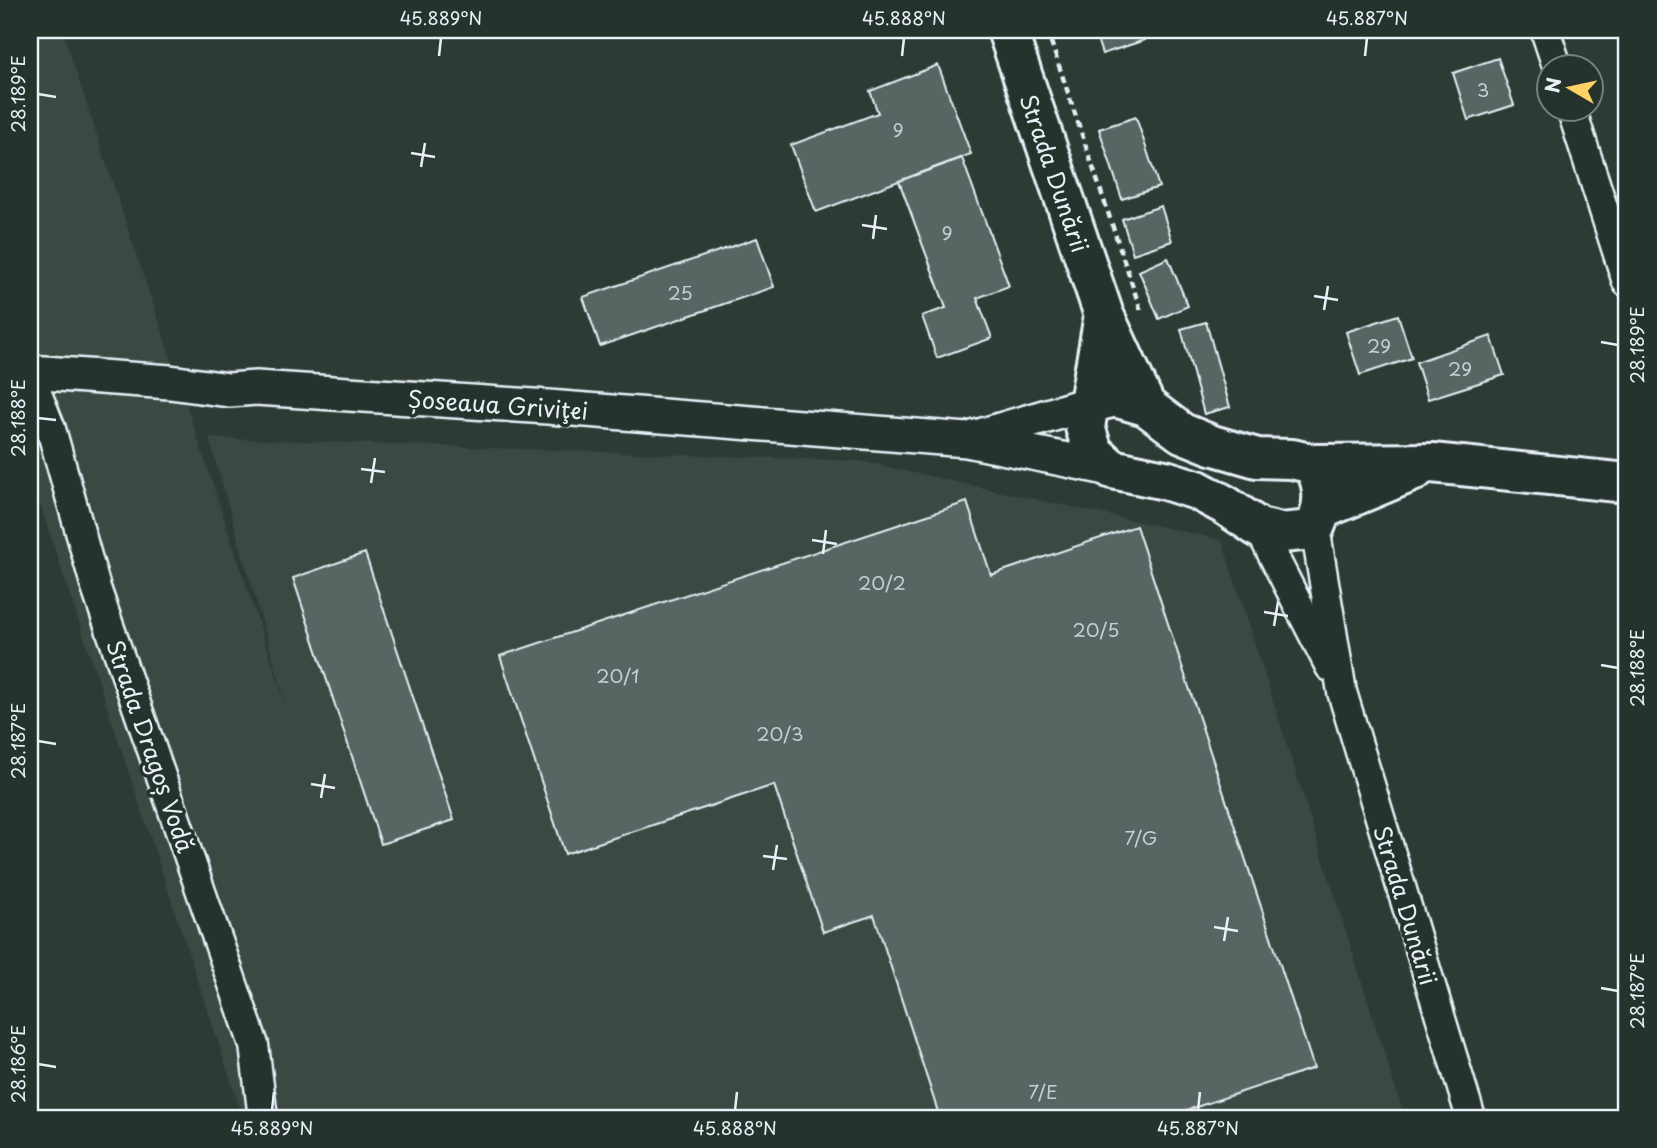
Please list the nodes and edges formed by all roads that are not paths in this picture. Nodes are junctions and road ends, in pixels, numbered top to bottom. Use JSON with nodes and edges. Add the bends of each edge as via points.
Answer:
{"nodes":[{"id":1,"x":1007,"y":30,"type":"edge"},
{"id":2,"x":1545,"y":30,"type":"edge"},
{"id":3,"x":1552,"y":52,"type":"edge"},
{"id":4,"x":1576,"y":122,"type":"edge"},
{"id":5,"x":1627,"y":282,"type":"edge"},
{"id":6,"x":1104,"y":315,"type":"junction"},
{"id":7,"x":30,"y":374,"type":"edge"},
{"id":8,"x":1091,"y":403,"type":"junction"},
{"id":9,"x":1146,"y":405,"type":"junction"},
{"id":10,"x":967,"y":440,"type":"junction"},
{"id":11,"x":1432,"y":463,"type":"junction"},
{"id":12,"x":1313,"y":464,"type":"junction"},
{"id":13,"x":1112,"y":469,"type":"junction"},
{"id":14,"x":1627,"y":483,"type":"edge"},
{"id":15,"x":1319,"y":518,"type":"junction"},
{"id":16,"x":1259,"y":528,"type":"junction"},
{"id":17,"x":1342,"y":692,"type":"junction"},
{"id":18,"x":263,"y":1118,"type":"edge"},
{"id":19,"x":1471,"y":1118,"type":"edge"}],
"edges":[{"from":1,"to":6,"type":"main road","name":"Strada Dunării"},
{"from":2,"to":3,"type":"street"},
{"from":4,"to":5,"type":"street"},
{"from":6,"to":8,"type":"main road","name":"Strada Dunării"},
{"from":6,"to":9,"type":"main road","name":"Strada Dunării"},
{"from":7,"to":10,"type":"street","name":"Șoseaua Griviţei"},
{"from":7,"to":18,"type":"street","name":"Strada Dragoș Vodă","via":[[51,429],[96,588],[254,1045]]},
{"from":8,"to":9,"type":"main road","via":[[1115,397]]},
{"from":8,"to":10,"type":"street","name":"Șoseaua Griviţei"},
{"from":8,"to":13,"type":"main road","name":"Strada Dunării","via":[[1088,439],[1093,452]]},
{"from":9,"to":12,"type":"main road","via":[[1182,433],[1212,445],[1257,458]]},
{"from":10,"to":13,"type":"street","name":"Șoseaua Griviţei"},
{"from":11,"to":12,"type":"main road"},
{"from":11,"to":14,"type":"main road"},
{"from":11,"to":15,"type":"main road"},
{"from":12,"to":15,"type":"main road","via":[[1321,478]]},
{"from":13,"to":16,"type":"main road","via":[[1197,490]]},
{"from":15,"to":16,"type":"main road","via":[[1302,531]]},
{"from":15,"to":17,"type":"street","name":"Strada Dunării"},
{"from":16,"to":17,"type":"street","name":"Strada Dunării"},
{"from":17,"to":19,"type":"street","name":"Strada Dunării"}]}
